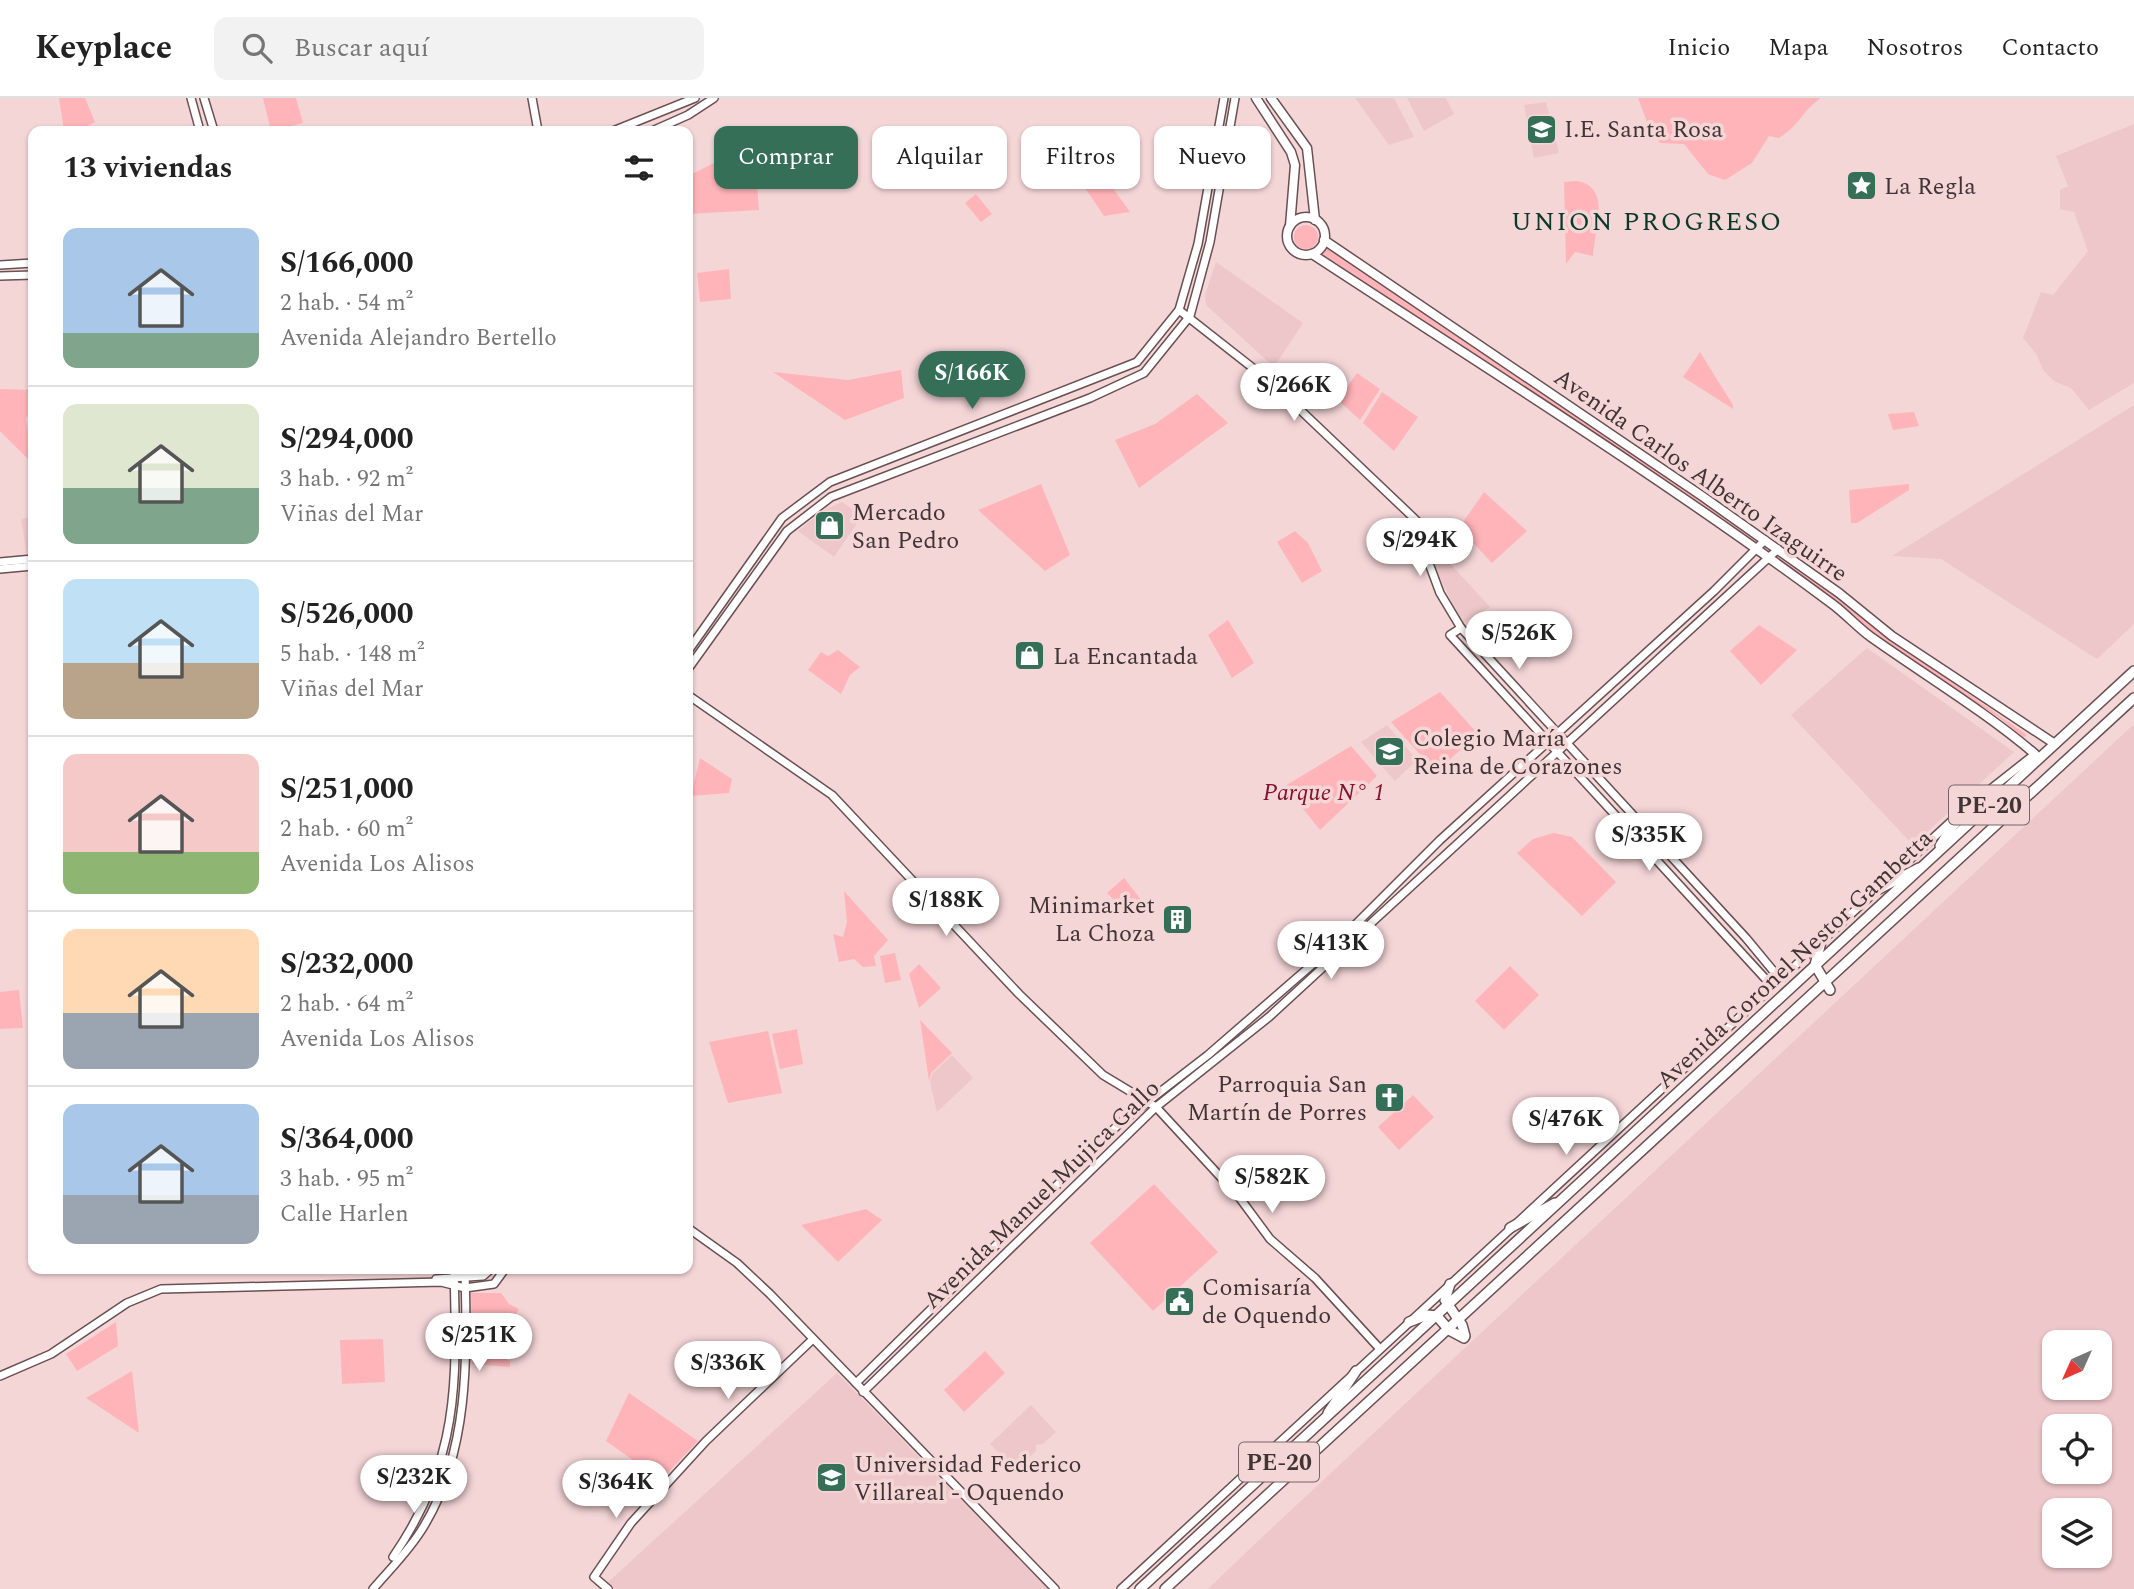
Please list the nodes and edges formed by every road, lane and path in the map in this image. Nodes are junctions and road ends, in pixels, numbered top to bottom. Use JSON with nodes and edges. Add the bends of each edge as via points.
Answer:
{"nodes":[{"id":1,"x":191,"y":98,"type":"edge"},
{"id":2,"x":204,"y":98,"type":"edge"},
{"id":3,"x":532,"y":98,"type":"edge"},
{"id":4,"x":695,"y":98,"type":"edge"},
{"id":5,"x":714,"y":98,"type":"edge"},
{"id":6,"x":1224,"y":98,"type":"edge"},
{"id":7,"x":1235,"y":98,"type":"edge"},
{"id":8,"x":1256,"y":98,"type":"edge"},
{"id":9,"x":1271,"y":98,"type":"edge"},
{"id":10,"x":199,"y":126,"type":"edge"},
{"id":11,"x":212,"y":126,"type":"edge"},
{"id":12,"x":537,"y":126,"type":"edge"},
{"id":13,"x":625,"y":126,"type":"edge"},
{"id":14,"x":663,"y":126,"type":"edge"},
{"id":15,"x":1315,"y":220,"type":"junction"},
{"id":16,"x":1290,"y":226,"type":"junction"},
{"id":17,"x":1324,"y":240,"type":"junction"},
{"id":18,"x":1312,"y":254,"type":"junction"},
{"id":19,"x":28,"y":263,"type":"edge"},
{"id":20,"x":0,"y":265,"type":"edge"},
{"id":21,"x":28,"y":275,"type":"edge"},
{"id":22,"x":0,"y":276,"type":"edge"},
{"id":23,"x":1179,"y":310,"type":"junction"},
{"id":24,"x":1190,"y":316,"type":"junction"},
{"id":25,"x":1765,"y":540,"type":"junction"},
{"id":26,"x":1779,"y":549,"type":"junction"},
{"id":27,"x":1755,"y":550,"type":"junction"},
{"id":28,"x":28,"y":559,"type":"edge"},
{"id":29,"x":1768,"y":559,"type":"junction"},
{"id":30,"x":0,"y":562,"type":"edge"},
{"id":31,"x":28,"y":566,"type":"edge"},
{"id":32,"x":0,"y":569,"type":"edge"},
{"id":33,"x":1461,"y":628,"type":"junction"},
{"id":34,"x":693,"y":643,"type":"edge"},
{"id":35,"x":693,"y":662,"type":"edge"},
{"id":36,"x":2134,"y":671,"type":"edge"},
{"id":37,"x":693,"y":698,"type":"edge"},
{"id":38,"x":2134,"y":698,"type":"edge"},
{"id":39,"x":1556,"y":732,"type":"junction"},
{"id":40,"x":1548,"y":741,"type":"junction"},
{"id":41,"x":1567,"y":743,"type":"junction"},
{"id":42,"x":2055,"y":744,"type":"junction"},
{"id":43,"x":1558,"y":752,"type":"junction"},
{"id":44,"x":2035,"y":754,"type":"junction"},
{"id":45,"x":1981,"y":796,"type":"junction"},
{"id":46,"x":1934,"y":857,"type":"junction"},
{"id":47,"x":1924,"y":866,"type":"junction"},
{"id":48,"x":1879,"y":889,"type":"junction"},
{"id":49,"x":1821,"y":943,"type":"junction"},
{"id":50,"x":1815,"y":965,"type":"junction"},
{"id":51,"x":1780,"y":979,"type":"junction"},
{"id":52,"x":1772,"y":986,"type":"junction"},
{"id":53,"x":1827,"y":987,"type":"junction"},
{"id":54,"x":1147,"y":1101,"type":"junction"},
{"id":55,"x":1156,"y":1107,"type":"junction"},
{"id":56,"x":1563,"y":1199,"type":"junction"},
{"id":57,"x":1510,"y":1228,"type":"junction"},
{"id":58,"x":693,"y":1232,"type":"edge"},
{"id":59,"x":448,"y":1274,"type":"edge"},
{"id":60,"x":453,"y":1274,"type":"edge"},
{"id":61,"x":464,"y":1274,"type":"edge"},
{"id":62,"x":465,"y":1274,"type":"edge"},
{"id":63,"x":501,"y":1274,"type":"edge"},
{"id":64,"x":441,"y":1280,"type":"junction"},
{"id":65,"x":1450,"y":1284,"type":"junction"},
{"id":66,"x":454,"y":1285,"type":"junction"},
{"id":67,"x":465,"y":1288,"type":"junction"},
{"id":68,"x":1447,"y":1306,"type":"junction"},
{"id":69,"x":1437,"y":1316,"type":"junction"},
{"id":70,"x":1459,"y":1320,"type":"junction"},
{"id":71,"x":1409,"y":1322,"type":"junction"},
{"id":72,"x":1449,"y":1329,"type":"junction"},
{"id":73,"x":813,"y":1339,"type":"junction"},
{"id":74,"x":1380,"y":1349,"type":"junction"},
{"id":75,"x":1356,"y":1371,"type":"junction"},
{"id":76,"x":0,"y":1374,"type":"edge"},
{"id":77,"x":856,"y":1383,"type":"junction"},
{"id":78,"x":863,"y":1392,"type":"junction"},
{"id":79,"x":1325,"y":1419,"type":"junction"},
{"id":80,"x":393,"y":1557,"type":"dead end"},
{"id":81,"x":383,"y":1580,"type":"junction"},
{"id":82,"x":373,"y":1589,"type":"edge"},
{"id":83,"x":379,"y":1589,"type":"edge"},
{"id":84,"x":608,"y":1589,"type":"edge"},
{"id":85,"x":1055,"y":1589,"type":"edge"},
{"id":86,"x":1121,"y":1589,"type":"edge"},
{"id":87,"x":1140,"y":1589,"type":"edge"},
{"id":88,"x":1165,"y":1589,"type":"edge"}],
"edges":[{"from":1,"to":10,"type":"street"},
{"from":2,"to":11,"type":"street"},
{"from":3,"to":12,"type":"street"},
{"from":4,"to":13,"type":"street"},
{"from":5,"to":14,"type":"street"},
{"from":6,"to":23,"type":"street","via":[[1198,244]]},
{"from":7,"to":24,"type":"street","via":[[1210,242]]},
{"from":8,"to":16,"type":"main road","via":[[1295,165]]},
{"from":9,"to":15,"type":"main road","via":[[1307,148]]},
{"from":15,"to":16,"type":"main road","via":[[1301,218]]},
{"from":15,"to":17,"type":"main road","via":[[1322,227]]},
{"from":16,"to":18,"type":"main road","via":[[1287,239],[1292,249]]},
{"from":17,"to":18,"type":"main road"},
{"from":17,"to":25,"type":"main road","name":"Avenida Carlos Alberto Izaguirre"},
{"from":18,"to":27,"type":"main road","name":"Avenida Carlos Alberto Izaguirre"},
{"from":19,"to":20,"type":"street"},
{"from":21,"to":22,"type":"street"},
{"from":23,"to":24,"type":"street"},
{"from":23,"to":34,"type":"street","via":[[1137,362],[830,482],[782,518]]},
{"from":24,"to":33,"type":"street","via":[[1272,383],[1418,522],[1416,531],[1440,593]]},
{"from":24,"to":35,"type":"street","via":[[1144,373],[1129,382],[831,497],[787,531]]},
{"from":25,"to":26,"type":"main road","name":"Avenida Carlos Alberto Izaguirre"},
{"from":25,"to":27,"type":"street","name":"Avenida Manuel Mujica Gallo"},
{"from":26,"to":29,"type":"street","name":"Avenida Manuel Mujica Gallo"},
{"from":26,"to":42,"type":"main road","name":"Avenida Carlos Alberto Izaguirre","via":[[1880,627]]},
{"from":27,"to":29,"type":"main road","name":"Avenida Carlos Alberto Izaguirre"},
{"from":27,"to":39,"type":"street","name":"Avenida Manuel Mujica Gallo"},
{"from":28,"to":30,"type":"street"},
{"from":29,"to":41,"type":"street","name":"Avenida Manuel Mujica Gallo"},
{"from":29,"to":44,"type":"main road","name":"Avenida Carlos Alberto Izaguirre","via":[[2000,724]]},
{"from":31,"to":32,"type":"street"},
{"from":33,"to":39,"type":"street"},
{"from":33,"to":40,"type":"street","via":[[1450,635]]},
{"from":36,"to":42,"type":"highway","name":"Avenida Coronel Nestor Gambetta","number":"PE-20"},
{"from":37,"to":54,"type":"street","via":[[832,795],[1019,994],[1103,1075]]},
{"from":38,"to":53,"type":"highway","name":"Avenida Coronel Nestor Gambetta","number":"PE-20"},
{"from":39,"to":40,"type":"street","name":"Avenida Manuel Mujica Gallo"},
{"from":39,"to":41,"type":"street"},
{"from":40,"to":43,"type":"street"},
{"from":40,"to":54,"type":"street","name":"Avenida Manuel Mujica Gallo","via":[[1336,943],[1208,1055]]},
{"from":41,"to":43,"type":"street","name":"Avenida Manuel Mujica Gallo"},
{"from":41,"to":51,"type":"street"},
{"from":42,"to":44,"type":"highway"},
{"from":42,"to":46,"type":"highway","name":"Avenida Coronel Nestor Gambetta","number":"PE-20"},
{"from":43,"to":52,"type":"street"},
{"from":43,"to":55,"type":"street","name":"Avenida Manuel Mujica Gallo","via":[[1269,1017]]},
{"from":44,"to":45,"type":"street"},
{"from":45,"to":46,"type":"highway","via":[[1952,827]]},
{"from":45,"to":48,"type":"street"},
{"from":46,"to":47,"type":"highway","name":"Avenida Coronel Nestor Gambetta","number":"PE-20"},
{"from":47,"to":48,"type":"highway"},
{"from":47,"to":50,"type":"highway","name":"Avenida Coronel Nestor Gambetta","number":"PE-20"},
{"from":48,"to":49,"type":"street"},
{"from":49,"to":50,"type":"highway"},
{"from":49,"to":51,"type":"street"},
{"from":50,"to":53,"type":"highway"},
{"from":50,"to":56,"type":"highway","name":"Avenida Coronel Nestor Gambetta","number":"PE-20"},
{"from":51,"to":52,"type":"street"},
{"from":52,"to":57,"type":"street"},
{"from":53,"to":70,"type":"highway","name":"Avenida Coronel Nestor Gambetta","number":"PE-20"},
{"from":54,"to":55,"type":"street"},
{"from":54,"to":77,"type":"street","name":"Avenida Manuel Mujica Gallo"},
{"from":55,"to":74,"type":"street","via":[[1270,1239],[1315,1279]]},
{"from":55,"to":78,"type":"street","name":"Avenida Manuel Mujica Gallo"},
{"from":56,"to":57,"type":"highway"},
{"from":56,"to":68,"type":"highway","name":"Avenida Coronel Nestor Gambetta","number":"PE-20"},
{"from":57,"to":65,"type":"street"},
{"from":58,"to":73,"type":"street","via":[[737,1263]]},
{"from":59,"to":64,"type":"street"},
{"from":60,"to":66,"type":"street"},
{"from":61,"to":66,"type":"street"},
{"from":62,"to":67,"type":"street"},
{"from":63,"to":67,"type":"street","via":[[494,1284]]},
{"from":64,"to":66,"type":"street"},
{"from":64,"to":66,"type":"street"},
{"from":64,"to":76,"type":"street","via":[[159,1285],[137,1293],[62,1343]]},
{"from":65,"to":68,"type":"highway"},
{"from":65,"to":71,"type":"street"},
{"from":66,"to":67,"type":"street"},
{"from":66,"to":80,"type":"street","via":[[453,1414],[429,1496]]},
{"from":67,"to":81,"type":"street","via":[[464,1396],[452,1454],[424,1526]]},
{"from":68,"to":69,"type":"highway","name":"Avenida Coronel Nestor Gambetta","number":"PE-20"},
{"from":68,"to":70,"type":"highway"},
{"from":69,"to":71,"type":"highway"},
{"from":69,"to":72,"type":"highway"},
{"from":69,"to":79,"type":"highway","name":"Avenida Coronel Nestor Gambetta","number":"PE-20"},
{"from":70,"to":72,"type":"highway","name":"Avenida Coronel Nestor Gambetta","number":"PE-20"},
{"from":70,"to":72,"type":"highway","via":[[1464,1337]]},
{"from":71,"to":74,"type":"street"},
{"from":72,"to":88,"type":"highway","name":"Avenida Coronel Nestor Gambetta","number":"PE-20"},
{"from":73,"to":77,"type":"street"},
{"from":73,"to":84,"type":"street","via":[[698,1450],[631,1523],[594,1577]]},
{"from":74,"to":75,"type":"street"},
{"from":75,"to":79,"type":"highway"},
{"from":75,"to":86,"type":"street"},
{"from":77,"to":78,"type":"street"},
{"from":78,"to":85,"type":"street"},
{"from":79,"to":87,"type":"highway","name":"Avenida Coronel Nestor Gambetta","number":"PE-20"},
{"from":81,"to":82,"type":"street"},
{"from":81,"to":83,"type":"street"}]}
